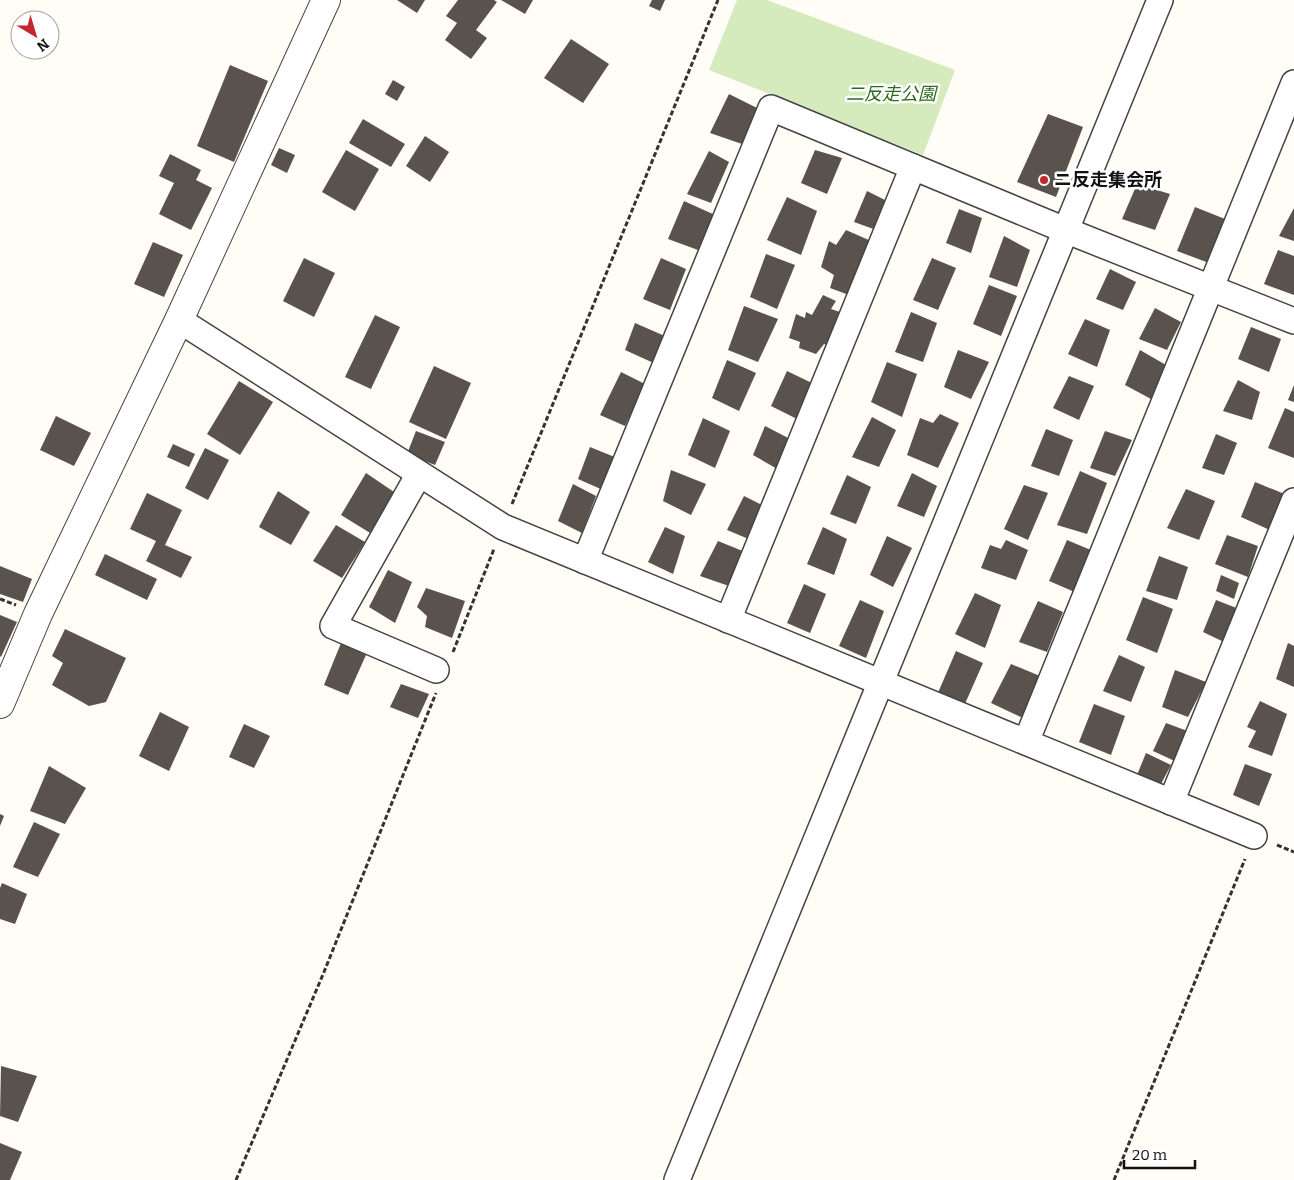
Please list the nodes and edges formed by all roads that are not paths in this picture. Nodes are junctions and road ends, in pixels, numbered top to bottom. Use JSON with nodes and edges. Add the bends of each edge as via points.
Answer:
{"nodes":[{"id":1,"x":326,"y":0,"type":"edge"},
{"id":2,"x":1160,"y":0,"type":"edge"},
{"id":3,"x":1293,"y":90,"type":"edge"},
{"id":4,"x":913,"y":167,"type":"junction"},
{"id":5,"x":1065,"y":230,"type":"junction"},
{"id":6,"x":1211,"y":287,"type":"junction"},
{"id":7,"x":179,"y":320,"type":"junction"},
{"id":8,"x":1294,"y":321,"type":"edge"},
{"id":9,"x":419,"y":474,"type":"junction"},
{"id":10,"x":1294,"y":501,"type":"edge"},
{"id":11,"x":586,"y":562,"type":"junction"},
{"id":12,"x":728,"y":620,"type":"junction"},
{"id":13,"x":442,"y":670,"type":"road end"},
{"id":14,"x":880,"y":681,"type":"junction"},
{"id":15,"x":0,"y":704,"type":"edge"},
{"id":16,"x":1026,"y":742,"type":"junction"},
{"id":17,"x":1171,"y":802,"type":"junction"},
{"id":18,"x":1254,"y":836,"type":"road end"},
{"id":19,"x":677,"y":1180,"type":"edge"}],
"edges":[{"from":1,"to":7,"type":"street"},
{"from":2,"to":5,"type":"street"},
{"from":3,"to":6,"type":"street"},
{"from":4,"to":5,"type":"street"},
{"from":4,"to":11,"type":"street","via":[[771,108]]},
{"from":4,"to":12,"type":"street"},
{"from":5,"to":6,"type":"street"},
{"from":5,"to":14,"type":"street"},
{"from":6,"to":8,"type":"street"},
{"from":6,"to":16,"type":"street"},
{"from":7,"to":9,"type":"street"},
{"from":7,"to":15,"type":"street","via":[[38,614]]},
{"from":9,"to":11,"type":"street","via":[[503,527]]},
{"from":9,"to":13,"type":"street","via":[[333,626]]},
{"from":10,"to":17,"type":"street"},
{"from":11,"to":12,"type":"street"},
{"from":12,"to":14,"type":"street"},
{"from":14,"to":16,"type":"street"},
{"from":14,"to":19,"type":"street"},
{"from":16,"to":17,"type":"street"},
{"from":17,"to":18,"type":"street"}]}
